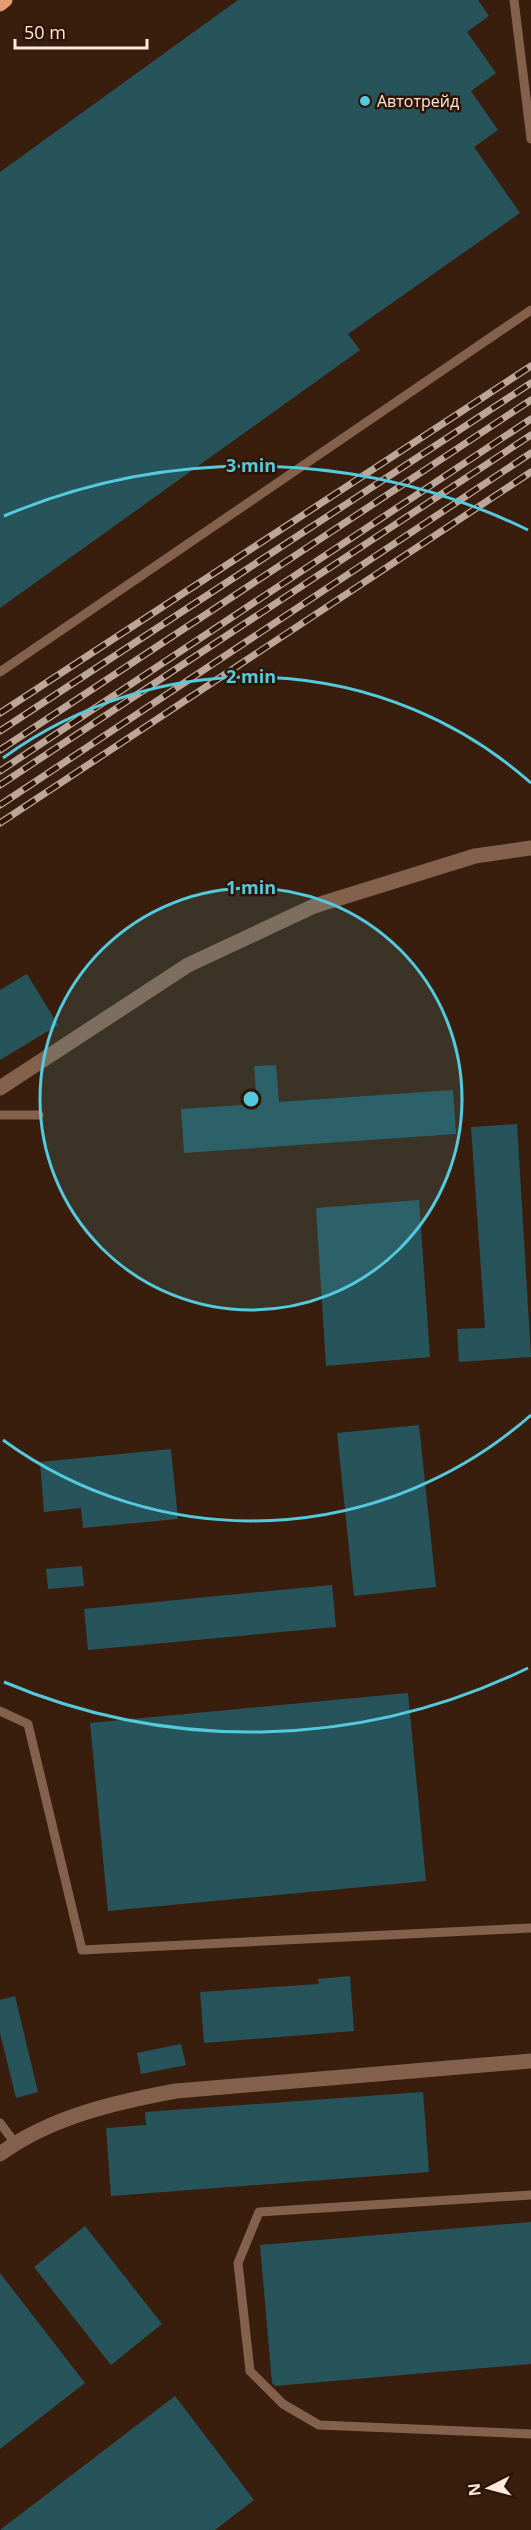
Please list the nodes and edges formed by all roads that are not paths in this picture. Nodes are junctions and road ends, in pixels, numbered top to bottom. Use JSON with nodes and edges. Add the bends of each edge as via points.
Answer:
{"nodes":[{"id":1,"x":5,"y":0,"type":"edge"},
{"id":2,"x":514,"y":0,"type":"edge"},
{"id":3,"x":0,"y":4,"type":"edge"},
{"id":4,"x":531,"y":139,"type":"edge"},
{"id":5,"x":531,"y":310,"type":"edge"},
{"id":6,"x":0,"y":672,"type":"edge"},
{"id":7,"x":531,"y":848,"type":"edge"},
{"id":8,"x":0,"y":1088,"type":"edge"},
{"id":9,"x":0,"y":1115,"type":"edge"},
{"id":10,"x":39,"y":1115,"type":"dead end"},
{"id":11,"x":0,"y":1711,"type":"edge"},
{"id":12,"x":531,"y":1928,"type":"edge"},
{"id":13,"x":531,"y":2061,"type":"edge"},
{"id":14,"x":0,"y":2123,"type":"edge"},
{"id":15,"x":15,"y":2143,"type":"junction"},
{"id":16,"x":0,"y":2154,"type":"edge"},
{"id":17,"x":531,"y":2195,"type":"edge"},
{"id":18,"x":531,"y":2434,"type":"edge"}],
"edges":[{"from":1,"to":3,"type":"main road"},
{"from":2,"to":4,"type":"lane"},
{"from":5,"to":6,"type":"lane"},
{"from":7,"to":8,"type":"street","via":[[475,856],[314,906],[188,964]]},
{"from":9,"to":10,"type":"lane"},
{"from":11,"to":12,"type":"lane","via":[[28,1724],[82,1950]]},
{"from":13,"to":15,"type":"street","via":[[176,2091],[124,2100]]},
{"from":14,"to":15,"type":"lane"},
{"from":15,"to":16,"type":"street"},
{"from":17,"to":18,"type":"lane","via":[[259,2212],[238,2263],[250,2371],[283,2404],[320,2425]]}]}
